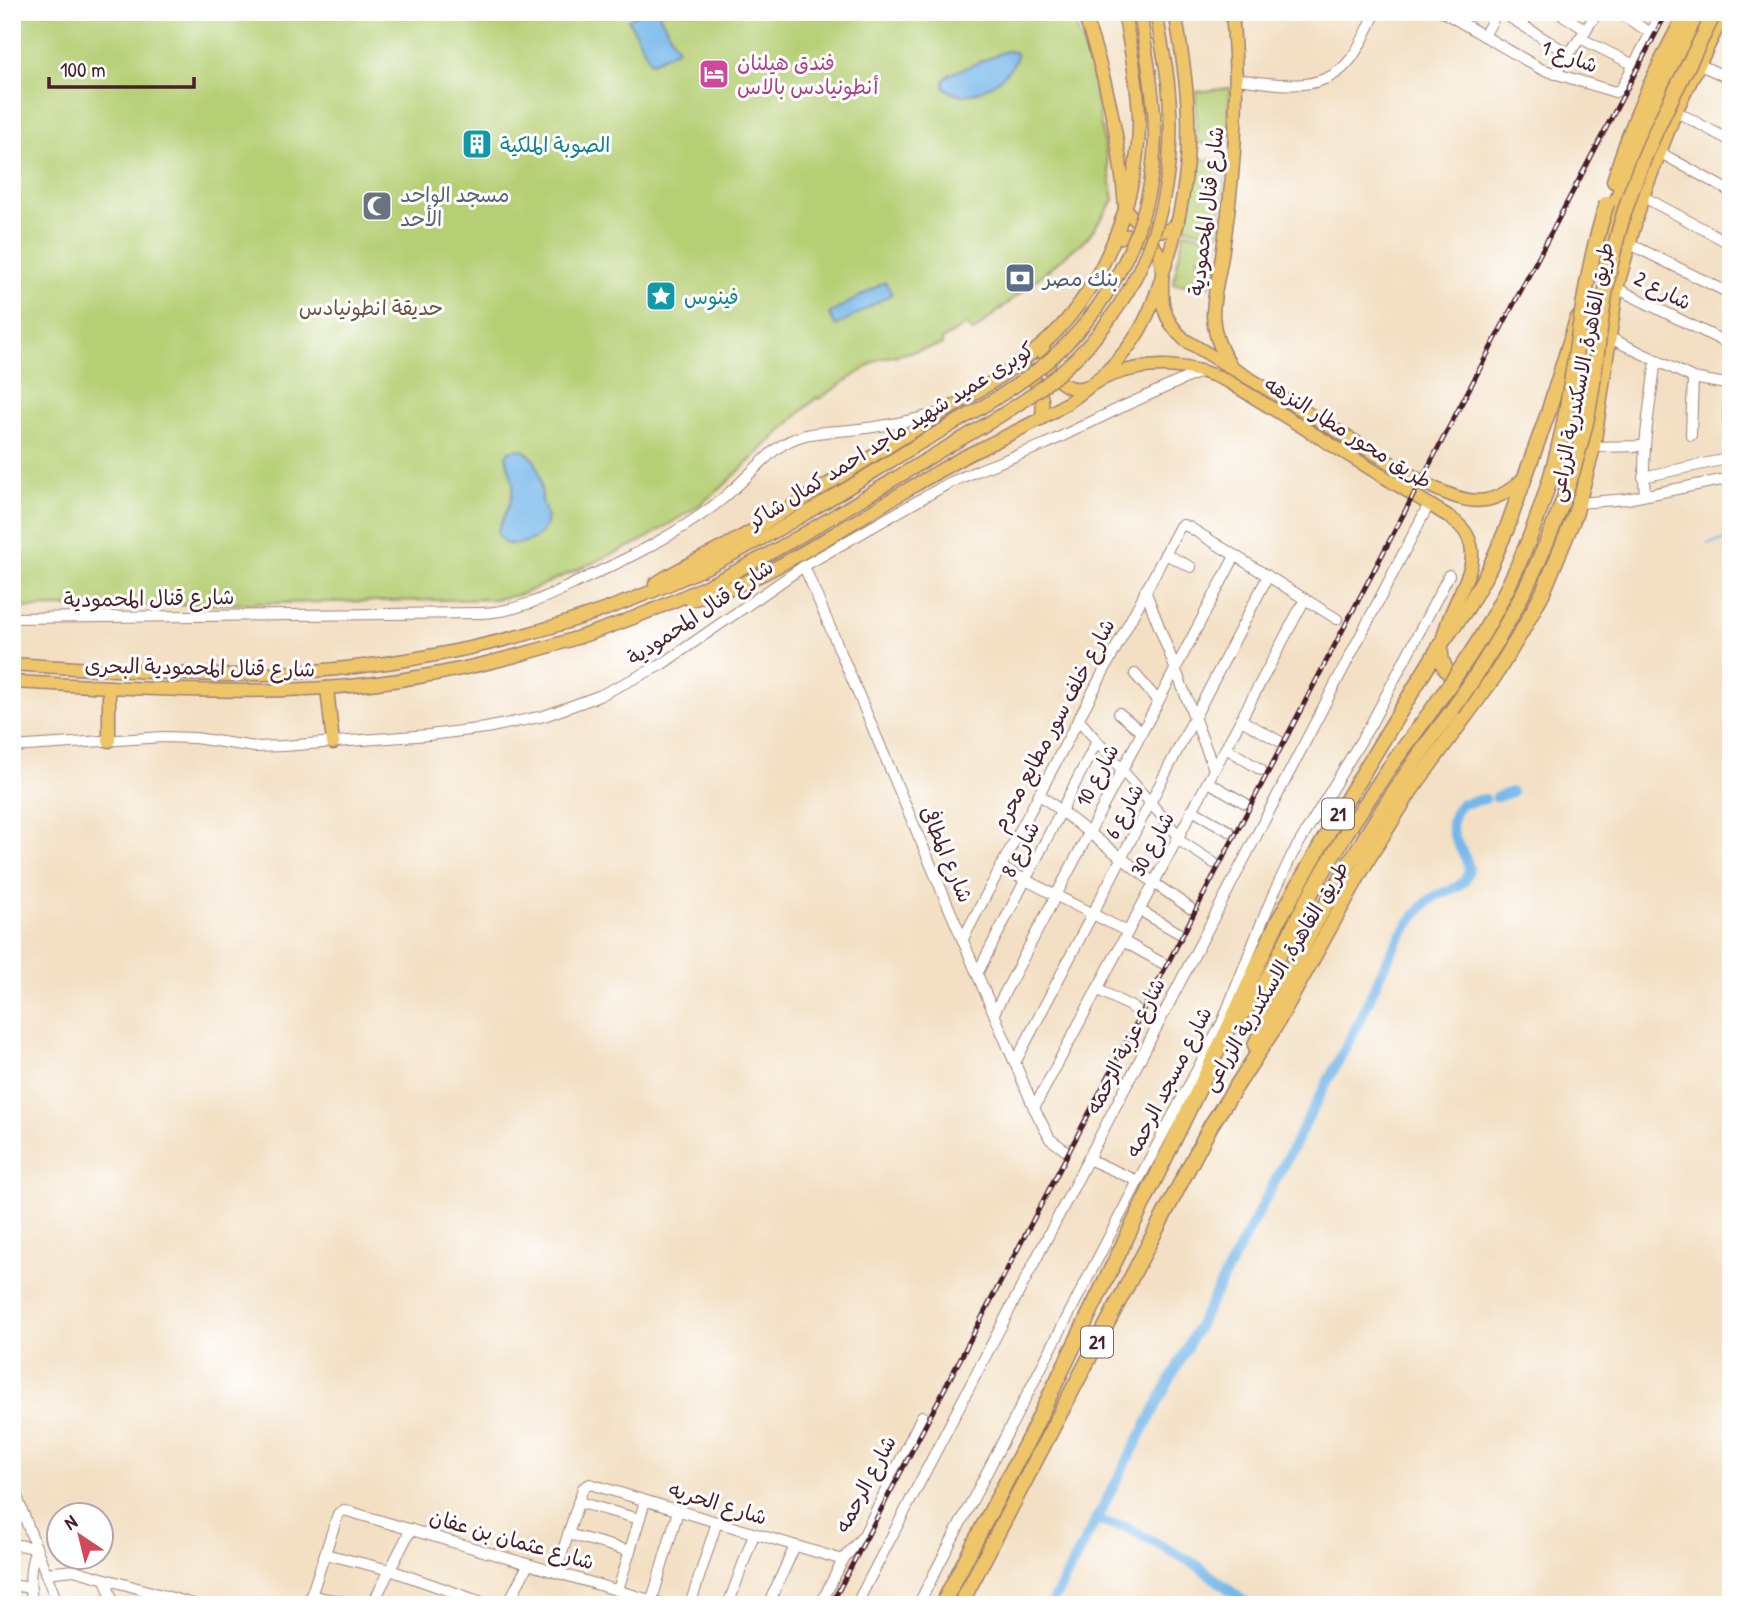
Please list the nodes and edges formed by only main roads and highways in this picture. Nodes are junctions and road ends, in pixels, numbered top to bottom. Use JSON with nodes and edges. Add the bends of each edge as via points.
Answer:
{"nodes":[{"id":1,"x":1083,"y":12,"type":"edge"},
{"id":2,"x":1124,"y":12,"type":"edge"},
{"id":3,"x":1140,"y":12,"type":"edge"},
{"id":4,"x":1156,"y":12,"type":"edge"},
{"id":5,"x":1175,"y":12,"type":"edge"},
{"id":6,"x":1231,"y":12,"type":"edge"},
{"id":7,"x":1686,"y":12,"type":"edge"},
{"id":8,"x":1699,"y":12,"type":"edge"},
{"id":9,"x":1722,"y":19,"type":"edge"},
{"id":10,"x":1125,"y":207,"type":"junction"},
{"id":11,"x":1178,"y":223,"type":"junction"},
{"id":12,"x":1115,"y":239,"type":"junction"},
{"id":13,"x":1163,"y":272,"type":"junction"},
{"id":14,"x":1043,"y":344,"type":"junction"},
{"id":15,"x":1233,"y":368,"type":"junction"},
{"id":16,"x":1010,"y":369,"type":"junction"},
{"id":17,"x":1091,"y":385,"type":"junction"},
{"id":18,"x":1548,"y":413,"type":"junction"},
{"id":19,"x":1041,"y":419,"type":"junction"},
{"id":20,"x":1596,"y":426,"type":"junction"},
{"id":21,"x":1525,"y":477,"type":"junction"},
{"id":22,"x":637,"y":596,"type":"junction"},
{"id":23,"x":669,"y":604,"type":"junction"},
{"id":24,"x":1441,"y":644,"type":"junction"},
{"id":25,"x":12,"y":664,"type":"edge"},
{"id":26,"x":1494,"y":677,"type":"junction"},
{"id":27,"x":12,"y":682,"type":"edge"},
{"id":28,"x":109,"y":687,"type":"junction"},
{"id":29,"x":327,"y":688,"type":"junction"},
{"id":30,"x":109,"y":741,"type":"road end"},
{"id":31,"x":333,"y":743,"type":"road end"},
{"id":32,"x":1229,"y":1027,"type":"junction"},
{"id":33,"x":1238,"y":1081,"type":"junction"},
{"id":34,"x":942,"y":1605,"type":"edge"},
{"id":35,"x":960,"y":1605,"type":"edge"}],
"edges":[{"from":1,"to":10,"type":"main road","via":[[1111,108]]},
{"from":2,"to":10,"type":"main road","via":[[1139,118]]},
{"from":3,"to":22,"type":"main road","name":"كوبرى عميد شهيد ماجد احمد كمال شاكر","bridge":true,"via":[[1154,112],[1151,176],[1134,240],[1096,310],[1038,369],[996,398],[764,538]]},
{"from":4,"to":23,"type":"main road","name":"كوبرى عميد شهيد ماجد احمد كمال شاكر","bridge":true,"via":[[1172,120],[1165,194],[1146,254],[1104,326],[1076,358],[1015,406],[766,556]]},
{"from":5,"to":11,"type":"main road","via":[[1188,118]]},
{"from":6,"to":15,"type":"main road","name":"شارع قنال المحمودية","via":[[1236,79],[1233,171],[1213,315],[1221,348]]},
{"from":7,"to":32,"type":"highway","bridge":true,"via":[[1638,110],[1597,234],[1563,427],[1513,577],[1469,657],[1346,833],[1260,993]]},
{"from":8,"to":18,"type":"highway","name":"طريق القاهرة, الاسكندرية الزراعى","number":"21","via":[[1629,164]]},
{"from":9,"to":20,"type":"highway","name":"طريق القاهرة, الاسكندرية الزراعى","number":"21","via":[[1675,111],[1642,196],[1616,288]]},
{"from":9,"to":33,"type":"highway","bridge":true,"via":[[1656,130],[1637,175],[1609,276],[1587,418],[1548,541],[1488,657],[1362,841],[1285,978]]},
{"from":10,"to":11,"type":"main road","via":[[1137,222],[1158,230],[1170,230]]},
{"from":10,"to":12,"type":"main road"},
{"from":11,"to":13,"type":"main road"},
{"from":12,"to":13,"type":"main road","via":[[1135,235],[1149,241]]},
{"from":12,"to":14,"type":"main road","via":[[1074,309]]},
{"from":13,"to":15,"type":"main road","name":"طريق محور مطار النزهه","via":[[1162,301],[1172,327]]},
{"from":13,"to":17,"type":"main road","via":[[1136,336]]},
{"from":14,"to":16,"type":"main road"},
{"from":14,"to":17,"type":"main road","via":[[1044,359],[1063,384],[1077,389]]},
{"from":15,"to":21,"type":"main road","name":"طريق محور مطار النزهه","via":[[1447,494],[1475,501],[1495,498]]},
{"from":16,"to":19,"type":"main road","via":[[1022,367],[1030,373],[1043,399]]},
{"from":16,"to":22,"type":"main road","via":[[744,535]]},
{"from":17,"to":19,"type":"main road"},
{"from":17,"to":24,"type":"main road","name":"طريق محور مطار النزهه","via":[[1145,367],[1202,371],[1229,382],[1448,516],[1469,541],[1472,563]]},
{"from":18,"to":20,"type":"highway","via":[[1575,407]]},
{"from":18,"to":21,"type":"highway","name":"طريق القاهرة, الاسكندرية الزراعى","number":"21"},
{"from":19,"to":23,"type":"main road","via":[[963,457],[744,583]]},
{"from":20,"to":26,"type":"highway","name":"طريق القاهرة, الاسكندرية الزراعى","number":"21","via":[[1578,503],[1543,592]]},
{"from":21,"to":24,"type":"highway","name":"طريق القاهرة, الاسكندرية الزراعى","number":"21","via":[[1489,569]]},
{"from":22,"to":25,"type":"main road","name":"شارع قنال المحمودية البحرى","via":[[505,640],[354,668],[226,675]]},
{"from":23,"to":29,"type":"main road","name":"شارع قنال المحمودية البحرى","via":[[569,640],[489,662]]},
{"from":24,"to":26,"type":"highway","via":[[1443,664],[1456,679],[1475,684]]},
{"from":24,"to":32,"type":"highway","name":"طريق القاهرة, الاسكندرية الزراعى","number":"21","via":[[1278,921]]},
{"from":26,"to":33,"type":"highway","name":"طريق القاهرة, الاسكندرية الزراعى","number":"21","via":[[1411,790],[1273,1030]]},
{"from":27,"to":28,"type":"main road","name":"شارع قنال المحمودية البحرى"},
{"from":28,"to":29,"type":"main road","name":"شارع قنال المحمودية البحرى"},
{"from":28,"to":30,"type":"main road"},
{"from":29,"to":31,"type":"main road"},
{"from":32,"to":34,"type":"highway","name":"طريق القاهرة, الاسكندرية الزراعى","number":"21","via":[[1031,1434]]},
{"from":33,"to":35,"type":"highway","name":"طريق القاهرة, الاسكندرية الزراعى","number":"21","via":[[1204,1137]]}]}
